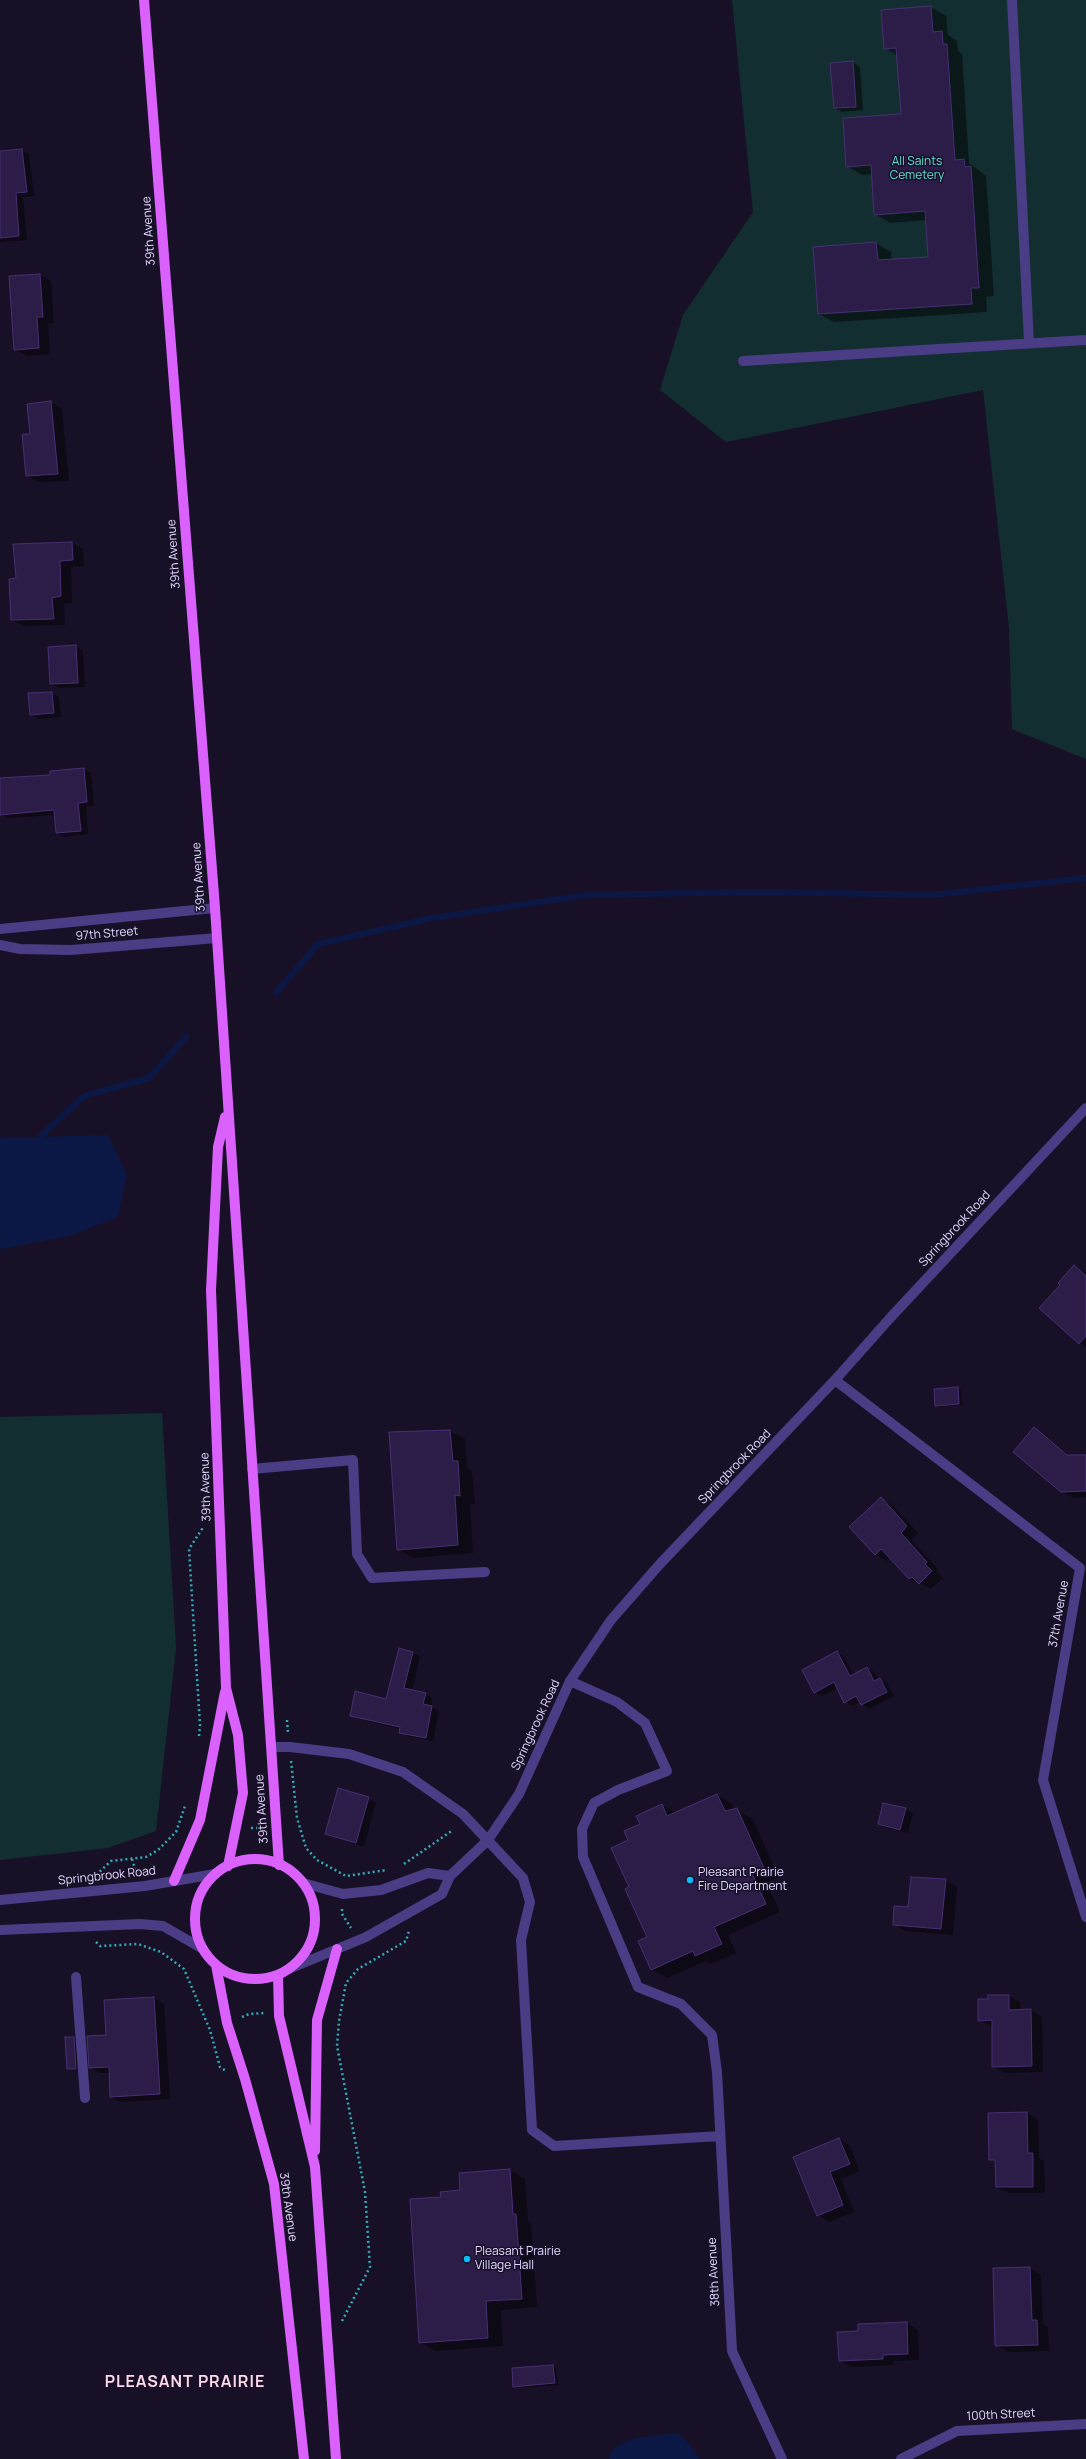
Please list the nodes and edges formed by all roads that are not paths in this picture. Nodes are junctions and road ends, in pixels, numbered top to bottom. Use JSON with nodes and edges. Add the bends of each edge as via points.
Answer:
{"nodes":[{"id":1,"x":144,"y":0,"type":"edge"},
{"id":2,"x":1012,"y":0,"type":"edge"},
{"id":3,"x":1086,"y":340,"type":"edge"},
{"id":4,"x":1030,"y":343,"type":"junction"},
{"id":5,"x":743,"y":361,"type":"dead end"},
{"id":6,"x":215,"y":908,"type":"junction"},
{"id":7,"x":0,"y":929,"type":"edge"},
{"id":8,"x":217,"y":938,"type":"junction"},
{"id":9,"x":0,"y":945,"type":"edge"},
{"id":10,"x":228,"y":1106,"type":"junction"},
{"id":11,"x":1086,"y":1108,"type":"edge"},
{"id":12,"x":835,"y":1380,"type":"junction"},
{"id":13,"x":252,"y":1469,"type":"junction"},
{"id":14,"x":1083,"y":1568,"type":"edge"},
{"id":15,"x":485,"y":1572,"type":"dead end"},
{"id":16,"x":570,"y":1682,"type":"junction"},
{"id":17,"x":226,"y":1688,"type":"junction"},
{"id":18,"x":272,"y":1747,"type":"junction"},
{"id":19,"x":488,"y":1840,"type":"junction"},
{"id":20,"x":279,"y":1865,"type":"junction"},
{"id":21,"x":228,"y":1866,"type":"junction"},
{"id":22,"x":215,"y":1874,"type":"junction"},
{"id":23,"x":450,"y":1876,"type":"junction"},
{"id":24,"x":174,"y":1882,"type":"junction"},
{"id":25,"x":303,"y":1883,"type":"junction"},
{"id":26,"x":0,"y":1900,"type":"edge"},
{"id":27,"x":1086,"y":1917,"type":"edge"},
{"id":28,"x":0,"y":1930,"type":"edge"},
{"id":29,"x":203,"y":1949,"type":"junction"},
{"id":30,"x":337,"y":1949,"type":"junction"},
{"id":31,"x":216,"y":1965,"type":"junction"},
{"id":32,"x":289,"y":1969,"type":"junction"},
{"id":33,"x":278,"y":1975,"type":"junction"},
{"id":34,"x":76,"y":1977,"type":"dead end"},
{"id":35,"x":85,"y":2098,"type":"dead end"},
{"id":36,"x":720,"y":2136,"type":"junction"},
{"id":37,"x":315,"y":2167,"type":"junction"},
{"id":38,"x":1086,"y":2424,"type":"edge"},
{"id":39,"x":304,"y":2459,"type":"edge"},
{"id":40,"x":336,"y":2459,"type":"edge"},
{"id":41,"x":782,"y":2459,"type":"edge"},
{"id":42,"x":901,"y":2459,"type":"edge"}],
"edges":[{"from":1,"to":6,"type":"main road","name":"39th Avenue"},
{"from":2,"to":4,"type":"street"},
{"from":3,"to":4,"type":"street"},
{"from":4,"to":5,"type":"street"},
{"from":6,"to":7,"type":"street","name":"97th Street"},
{"from":6,"to":8,"type":"main road","name":"39th Avenue"},
{"from":8,"to":9,"type":"street","name":"97th Street","via":[[71,950],[20,949]]},
{"from":8,"to":10,"type":"main road","name":"39th Avenue"},
{"from":10,"to":13,"type":"main road","name":"39th Avenue"},
{"from":10,"to":17,"type":"main road","name":"39th Avenue","via":[[218,1147],[211,1290]]},
{"from":11,"to":12,"type":"street","name":"Springbrook Road"},
{"from":12,"to":14,"type":"street","name":"37th Avenue"},
{"from":12,"to":16,"type":"street","name":"Springbrook Road","via":[[649,1576],[611,1620]]},
{"from":13,"to":15,"type":"street","via":[[353,1460],[357,1554],[372,1578]]},
{"from":13,"to":18,"type":"main road","name":"39th Avenue"},
{"from":14,"to":27,"type":"street","name":"37th Avenue","via":[[1042,1780]]},
{"from":16,"to":19,"type":"street","name":"Springbrook Road","via":[[518,1794]]},
{"from":16,"to":36,"type":"street","name":"38th Avenue","via":[[617,1702],[645,1723],[667,1771],[618,1790],[594,1803],[582,1829],[582,1857],[638,1987],[681,2004],[712,2035],[717,2072]]},
{"from":17,"to":21,"type":"main road","name":"39th Avenue","via":[[238,1735],[243,1793]]},
{"from":17,"to":24,"type":"main road","via":[[200,1820]]},
{"from":18,"to":19,"type":"street","via":[[349,1754],[403,1772],[463,1814]]},
{"from":18,"to":20,"type":"main road","name":"39th Avenue"},
{"from":19,"to":23,"type":"street","name":"Springbrook Road"},
{"from":19,"to":36,"type":"street","via":[[523,1878],[530,1902],[522,1940],[532,2130],[554,2146]]},
{"from":20,"to":21,"type":"main road","via":[[253,1859]]},
{"from":20,"to":25,"type":"main road","via":[[290,1870]]},
{"from":21,"to":22,"type":"main road"},
{"from":22,"to":24,"type":"street","name":"Springbrook Road"},
{"from":22,"to":29,"type":"main road","via":[[202,1890],[196,1909],[196,1930]]},
{"from":23,"to":25,"type":"street","via":[[428,1873],[381,1890],[343,1894]]},
{"from":23,"to":30,"type":"street","name":"Springbrook Road","via":[[442,1894],[366,1937]]},
{"from":24,"to":26,"type":"street","name":"Springbrook Road"},
{"from":25,"to":32,"type":"main road","via":[[312,1901],[315,1920],[309,1944],[303,1955]]},
{"from":28,"to":29,"type":"street","via":[[140,1924],[163,1926]]},
{"from":29,"to":31,"type":"main road"},
{"from":30,"to":32,"type":"street","name":"Springbrook Road"},
{"from":30,"to":37,"type":"main road","via":[[318,2020]]},
{"from":31,"to":33,"type":"main road","via":[[234,1975],[252,1979]]},
{"from":31,"to":39,"type":"main road","name":"39th Avenue","via":[[227,2023],[274,2184]]},
{"from":32,"to":33,"type":"main road"},
{"from":33,"to":37,"type":"main road","via":[[279,2016]]},
{"from":34,"to":35,"type":"street"},
{"from":36,"to":41,"type":"street","name":"38th Avenue","via":[[732,2350]]},
{"from":37,"to":40,"type":"main road"},
{"from":38,"to":42,"type":"street","name":"100th Street","via":[[957,2431]]}]}
